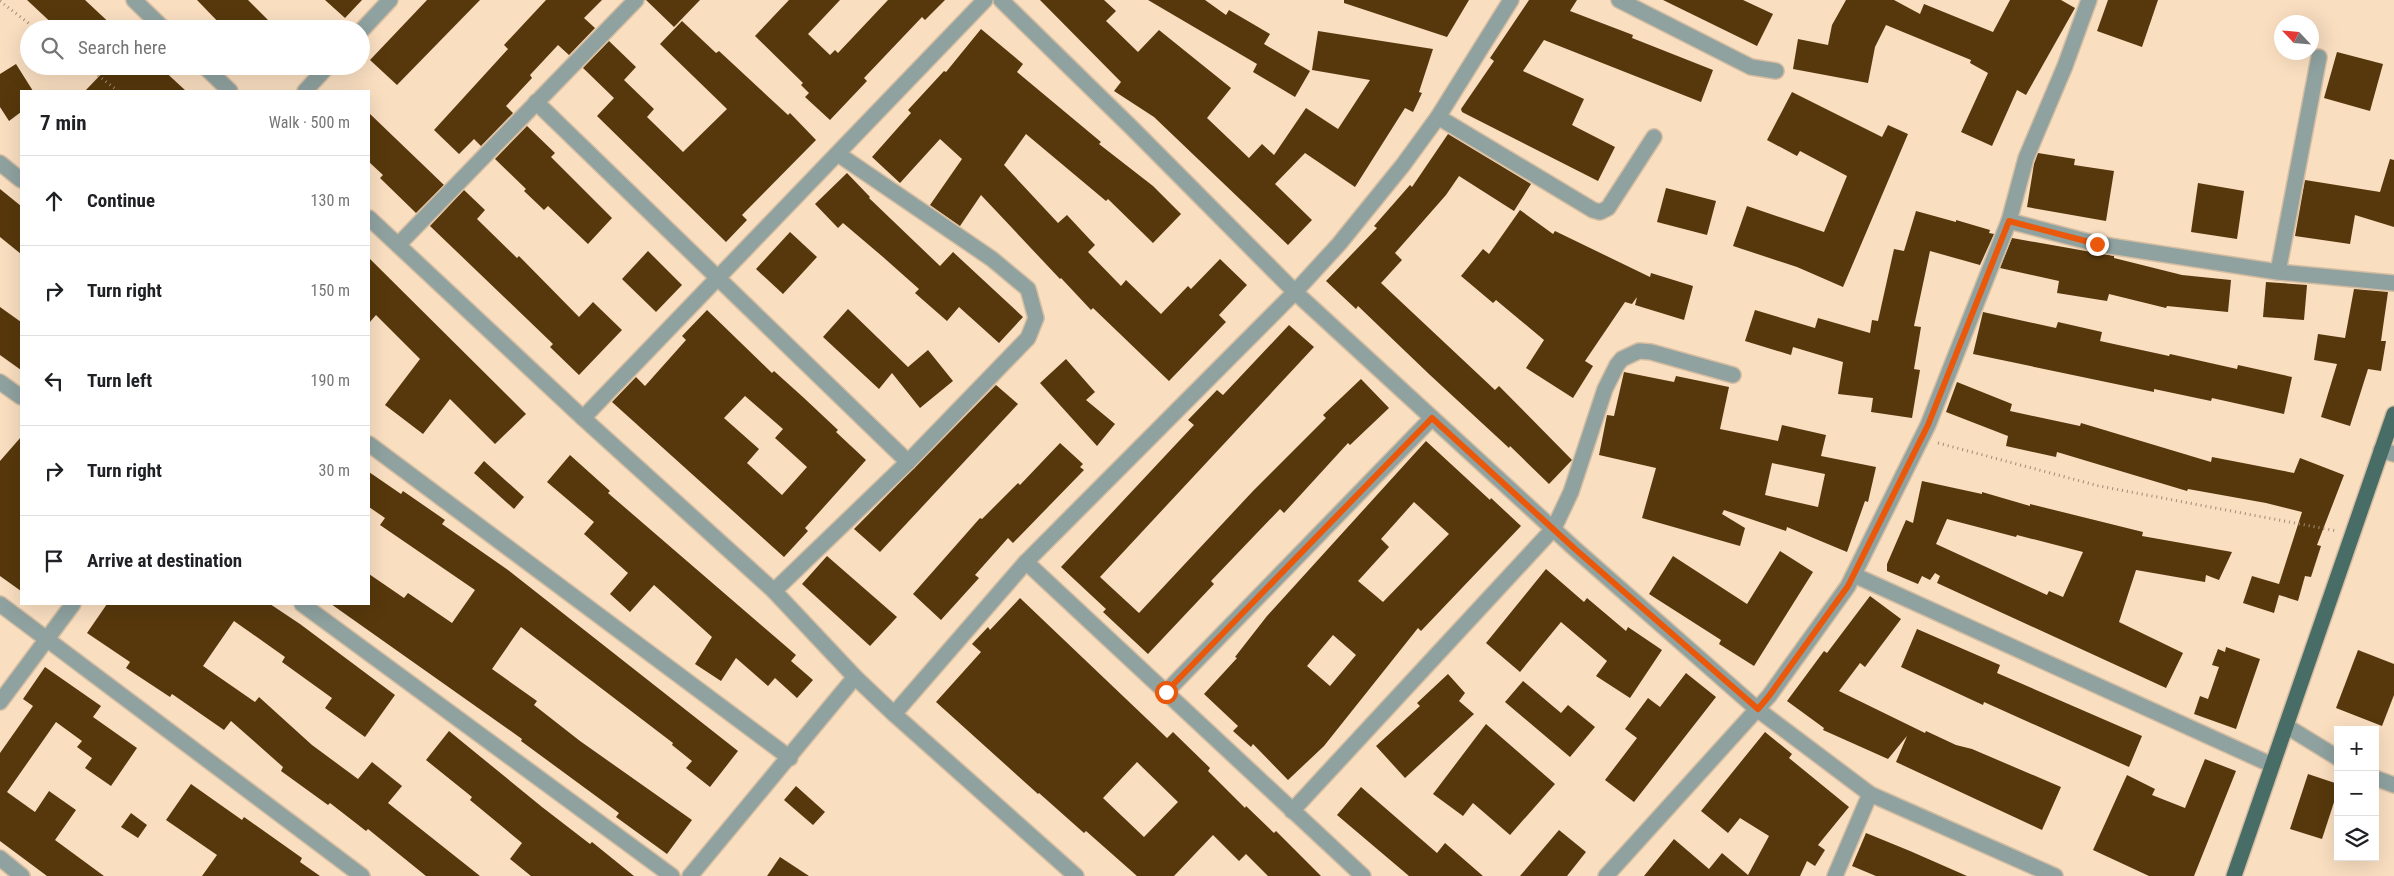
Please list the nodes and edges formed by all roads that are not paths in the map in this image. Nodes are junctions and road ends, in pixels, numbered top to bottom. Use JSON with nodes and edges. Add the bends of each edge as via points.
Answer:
{"nodes":[{"id":1,"x":134,"y":0,"type":"edge"},
{"id":2,"x":390,"y":0,"type":"edge"},
{"id":3,"x":636,"y":0,"type":"edge"},
{"id":4,"x":985,"y":0,"type":"edge"},
{"id":5,"x":1001,"y":0,"type":"edge"},
{"id":6,"x":1511,"y":0,"type":"edge"},
{"id":7,"x":1619,"y":0,"type":"edge"},
{"id":8,"x":2089,"y":0,"type":"edge"},
{"id":9,"x":155,"y":20,"type":"edge"},
{"id":10,"x":370,"y":21,"type":"edge"},
{"id":11,"x":2318,"y":60,"type":"edge"},
{"id":12,"x":1776,"y":71,"type":"dead end"},
{"id":13,"x":213,"y":75,"type":"edge"},
{"id":14,"x":320,"y":75,"type":"edge"},
{"id":15,"x":229,"y":90,"type":"edge"},
{"id":16,"x":306,"y":90,"type":"edge"},
{"id":17,"x":536,"y":102,"type":"junction"},
{"id":18,"x":1438,"y":117,"type":"junction"},
{"id":19,"x":1654,"y":137,"type":"dead end"},
{"id":20,"x":838,"y":154,"type":"junction"},
{"id":21,"x":0,"y":163,"type":"edge"},
{"id":22,"x":20,"y":179,"type":"edge"},
{"id":23,"x":370,"y":219,"type":"edge"},
{"id":24,"x":2009,"y":221,"type":"junction"},
{"id":25,"x":398,"y":245,"type":"junction"},
{"id":26,"x":2278,"y":272,"type":"junction"},
{"id":27,"x":719,"y":278,"type":"junction"},
{"id":28,"x":2394,"y":283,"type":"edge"},
{"id":29,"x":1295,"y":292,"type":"junction"},
{"id":30,"x":1733,"y":376,"type":"dead end"},
{"id":31,"x":0,"y":382,"type":"edge"},
{"id":32,"x":20,"y":396,"type":"edge"},
{"id":33,"x":2394,"y":414,"type":"edge"},
{"id":34,"x":583,"y":418,"type":"junction"},
{"id":35,"x":1432,"y":418,"type":"junction"},
{"id":36,"x":370,"y":445,"type":"edge"},
{"id":37,"x":2388,"y":452,"type":"edge"},
{"id":38,"x":908,"y":462,"type":"junction"},
{"id":39,"x":1554,"y":528,"type":"junction"},
{"id":40,"x":1026,"y":562,"type":"junction"},
{"id":41,"x":1854,"y":575,"type":"junction"},
{"id":42,"x":774,"y":591,"type":"junction"},
{"id":43,"x":0,"y":604,"type":"edge"},
{"id":44,"x":73,"y":605,"type":"edge"},
{"id":45,"x":303,"y":605,"type":"edge"},
{"id":46,"x":47,"y":637,"type":"junction"},
{"id":47,"x":855,"y":677,"type":"junction"},
{"id":48,"x":1166,"y":692,"type":"junction"},
{"id":49,"x":0,"y":702,"type":"edge"},
{"id":50,"x":1758,"y":709,"type":"junction"},
{"id":51,"x":894,"y":714,"type":"junction"},
{"id":52,"x":2286,"y":726,"type":"junction"},
{"id":53,"x":2334,"y":756,"type":"edge"},
{"id":54,"x":790,"y":758,"type":"junction"},
{"id":55,"x":2272,"y":765,"type":"junction"},
{"id":56,"x":2379,"y":779,"type":"edge"},
{"id":57,"x":2394,"y":785,"type":"edge"},
{"id":58,"x":1870,"y":794,"type":"junction"},
{"id":59,"x":1292,"y":811,"type":"junction"},
{"id":60,"x":0,"y":858,"type":"edge"},
{"id":61,"x":22,"y":876,"type":"edge"},
{"id":62,"x":362,"y":876,"type":"edge"},
{"id":63,"x":672,"y":876,"type":"edge"},
{"id":64,"x":690,"y":876,"type":"edge"},
{"id":65,"x":1076,"y":876,"type":"edge"},
{"id":66,"x":1363,"y":876,"type":"edge"},
{"id":67,"x":1606,"y":876,"type":"edge"},
{"id":68,"x":1835,"y":876,"type":"edge"},
{"id":69,"x":2053,"y":876,"type":"edge"},
{"id":70,"x":2234,"y":876,"type":"edge"}],
"edges":[{"from":1,"to":9,"type":"street"},
{"from":2,"to":10,"type":"street"},
{"from":3,"to":17,"type":"street"},
{"from":4,"to":20,"type":"street"},
{"from":5,"to":29,"type":"street"},
{"from":6,"to":18,"type":"street"},
{"from":7,"to":12,"type":"street","via":[[1751,68]]},
{"from":8,"to":24,"type":"street","via":[[2066,66],[2026,158]]},
{"from":11,"to":26,"type":"street"},
{"from":13,"to":15,"type":"street"},
{"from":14,"to":16,"type":"street"},
{"from":17,"to":25,"type":"street"},
{"from":17,"to":27,"type":"street"},
{"from":18,"to":19,"type":"street","via":[[1600,212],[1608,208]]},
{"from":18,"to":29,"type":"street","via":[[1362,215]]},
{"from":20,"to":27,"type":"street"},
{"from":20,"to":38,"type":"street","via":[[984,254],[1028,289],[1036,318],[1028,338]]},
{"from":21,"to":22,"type":"street"},
{"from":23,"to":25,"type":"street"},
{"from":24,"to":26,"type":"street","via":[[2097,244]]},
{"from":24,"to":41,"type":"street","via":[[1921,439]]},
{"from":25,"to":34,"type":"street"},
{"from":26,"to":28,"type":"street"},
{"from":27,"to":34,"type":"street"},
{"from":27,"to":38,"type":"street"},
{"from":29,"to":35,"type":"street"},
{"from":29,"to":40,"type":"street"},
{"from":30,"to":39,"type":"street","via":[[1651,352],[1639,351],[1622,359],[1604,389],[1571,492]]},
{"from":31,"to":32,"type":"street"},
{"from":33,"to":37,"type":"main road"},
{"from":34,"to":42,"type":"street"},
{"from":35,"to":39,"type":"street"},
{"from":35,"to":48,"type":"street"},
{"from":36,"to":54,"type":"street"},
{"from":37,"to":52,"type":"main road","via":[[2352,534]]},
{"from":38,"to":42,"type":"street"},
{"from":39,"to":50,"type":"street"},
{"from":39,"to":59,"type":"street"},
{"from":40,"to":48,"type":"street"},
{"from":40,"to":51,"type":"street"},
{"from":41,"to":50,"type":"street"},
{"from":41,"to":55,"type":"street"},
{"from":42,"to":47,"type":"street"},
{"from":43,"to":46,"type":"street"},
{"from":44,"to":46,"type":"street"},
{"from":45,"to":63,"type":"street"},
{"from":46,"to":49,"type":"street"},
{"from":46,"to":62,"type":"street"},
{"from":47,"to":51,"type":"street"},
{"from":47,"to":54,"type":"street"},
{"from":48,"to":59,"type":"street"},
{"from":50,"to":58,"type":"street"},
{"from":50,"to":67,"type":"street"},
{"from":51,"to":65,"type":"street"},
{"from":52,"to":53,"type":"street"},
{"from":52,"to":55,"type":"main road"},
{"from":54,"to":64,"type":"street"},
{"from":55,"to":70,"type":"main road"},
{"from":56,"to":57,"type":"street"},
{"from":58,"to":68,"type":"street"},
{"from":58,"to":69,"type":"street"},
{"from":59,"to":66,"type":"street"},
{"from":60,"to":61,"type":"street"}]}
